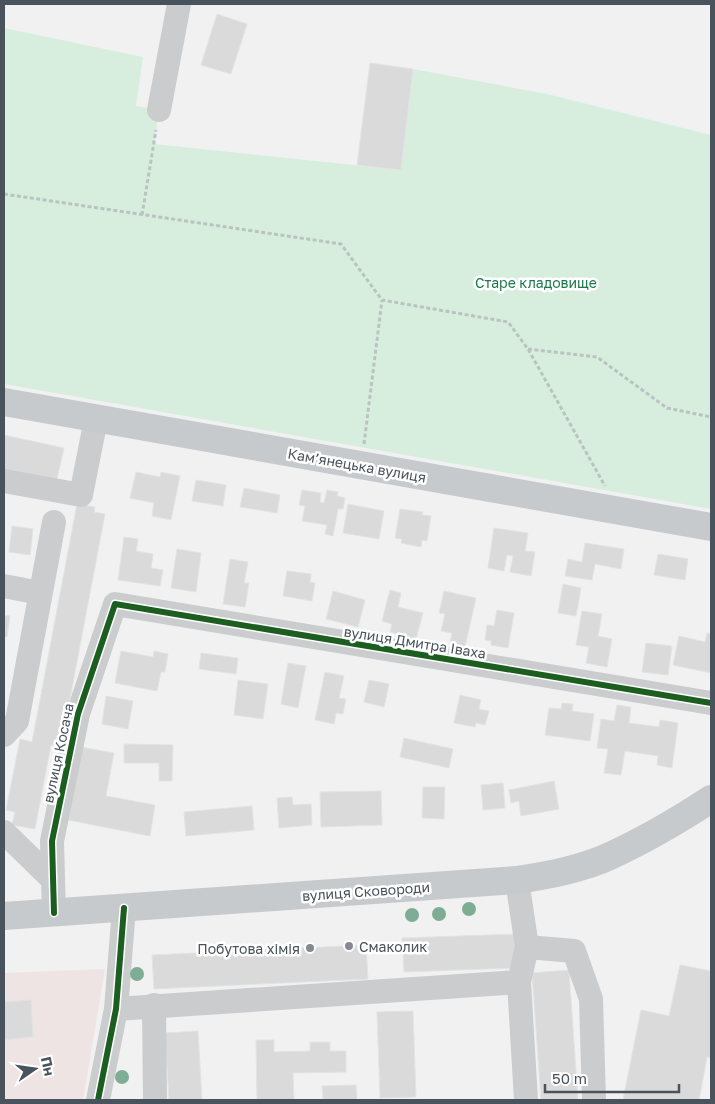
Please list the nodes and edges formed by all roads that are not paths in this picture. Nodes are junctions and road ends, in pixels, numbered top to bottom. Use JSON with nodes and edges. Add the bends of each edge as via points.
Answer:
{"nodes":[{"id":1,"x":179,"y":4,"type":"edge"},
{"id":2,"x":159,"y":110,"type":"road end"},
{"id":3,"x":4,"y":402,"type":"edge"},
{"id":4,"x":96,"y":419,"type":"junction"},
{"id":5,"x":4,"y":481,"type":"edge"},
{"id":6,"x":54,"y":522,"type":"dead end"},
{"id":7,"x":711,"y":527,"type":"edge"},
{"id":8,"x":21,"y":589,"type":"edge"},
{"id":9,"x":115,"y":604,"type":"joint"},
{"id":10,"x":711,"y":703,"type":"edge"},
{"id":11,"x":4,"y":735,"type":"edge"},
{"id":12,"x":711,"y":799,"type":"edge"},
{"id":13,"x":4,"y":832,"type":"edge"},
{"id":14,"x":53,"y":880,"type":"junction"},
{"id":15,"x":517,"y":880,"type":"junction"},
{"id":16,"x":124,"y":908,"type":"junction"},
{"id":17,"x":54,"y":912,"type":"junction"},
{"id":18,"x":4,"y":916,"type":"edge"},
{"id":19,"x":527,"y":947,"type":"junction"},
{"id":20,"x":519,"y":982,"type":"junction"},
{"id":21,"x":154,"y":1005,"type":"junction"},
{"id":22,"x":116,"y":1010,"type":"junction"},
{"id":23,"x":98,"y":1100,"type":"edge"},
{"id":24,"x":155,"y":1100,"type":"edge"},
{"id":25,"x":526,"y":1100,"type":"edge"},
{"id":26,"x":594,"y":1100,"type":"edge"}],
"edges":[{"from":1,"to":2,"type":"street"},
{"from":3,"to":4,"type":"main road","name":"Камʼянецька вулиця"},
{"from":4,"to":5,"type":"street","via":[[81,495]]},
{"from":4,"to":7,"type":"main road","name":"Камʼянецька вулиця"},
{"from":6,"to":8,"type":"street"},
{"from":8,"to":11,"type":"street","via":[[17,721]]},
{"from":9,"to":10,"type":"street","name":"вулиця Дмитра Іваха"},
{"from":9,"to":14,"type":"street","name":"вулиця Косача","via":[[78,714],[52,841]]},
{"from":12,"to":15,"type":"main road","name":"вулиця Сковороди","via":[[682,819],[609,857]]},
{"from":13,"to":14,"type":"street"},
{"from":14,"to":17,"type":"street","name":"вулиця Косача"},
{"from":15,"to":16,"type":"main road","name":"вулиця Сковороди"},
{"from":15,"to":19,"type":"street"},
{"from":16,"to":17,"type":"main road","name":"вулиця Сковороди"},
{"from":16,"to":22,"type":"street"},
{"from":17,"to":18,"type":"main road","name":"вулиця Сковороди"},
{"from":19,"to":20,"type":"street"},
{"from":19,"to":26,"type":"street","via":[[574,951],[590,999]]},
{"from":20,"to":21,"type":"street"},
{"from":20,"to":25,"type":"street"},
{"from":21,"to":22,"type":"street"},
{"from":21,"to":24,"type":"street"},
{"from":22,"to":23,"type":"street"}]}
